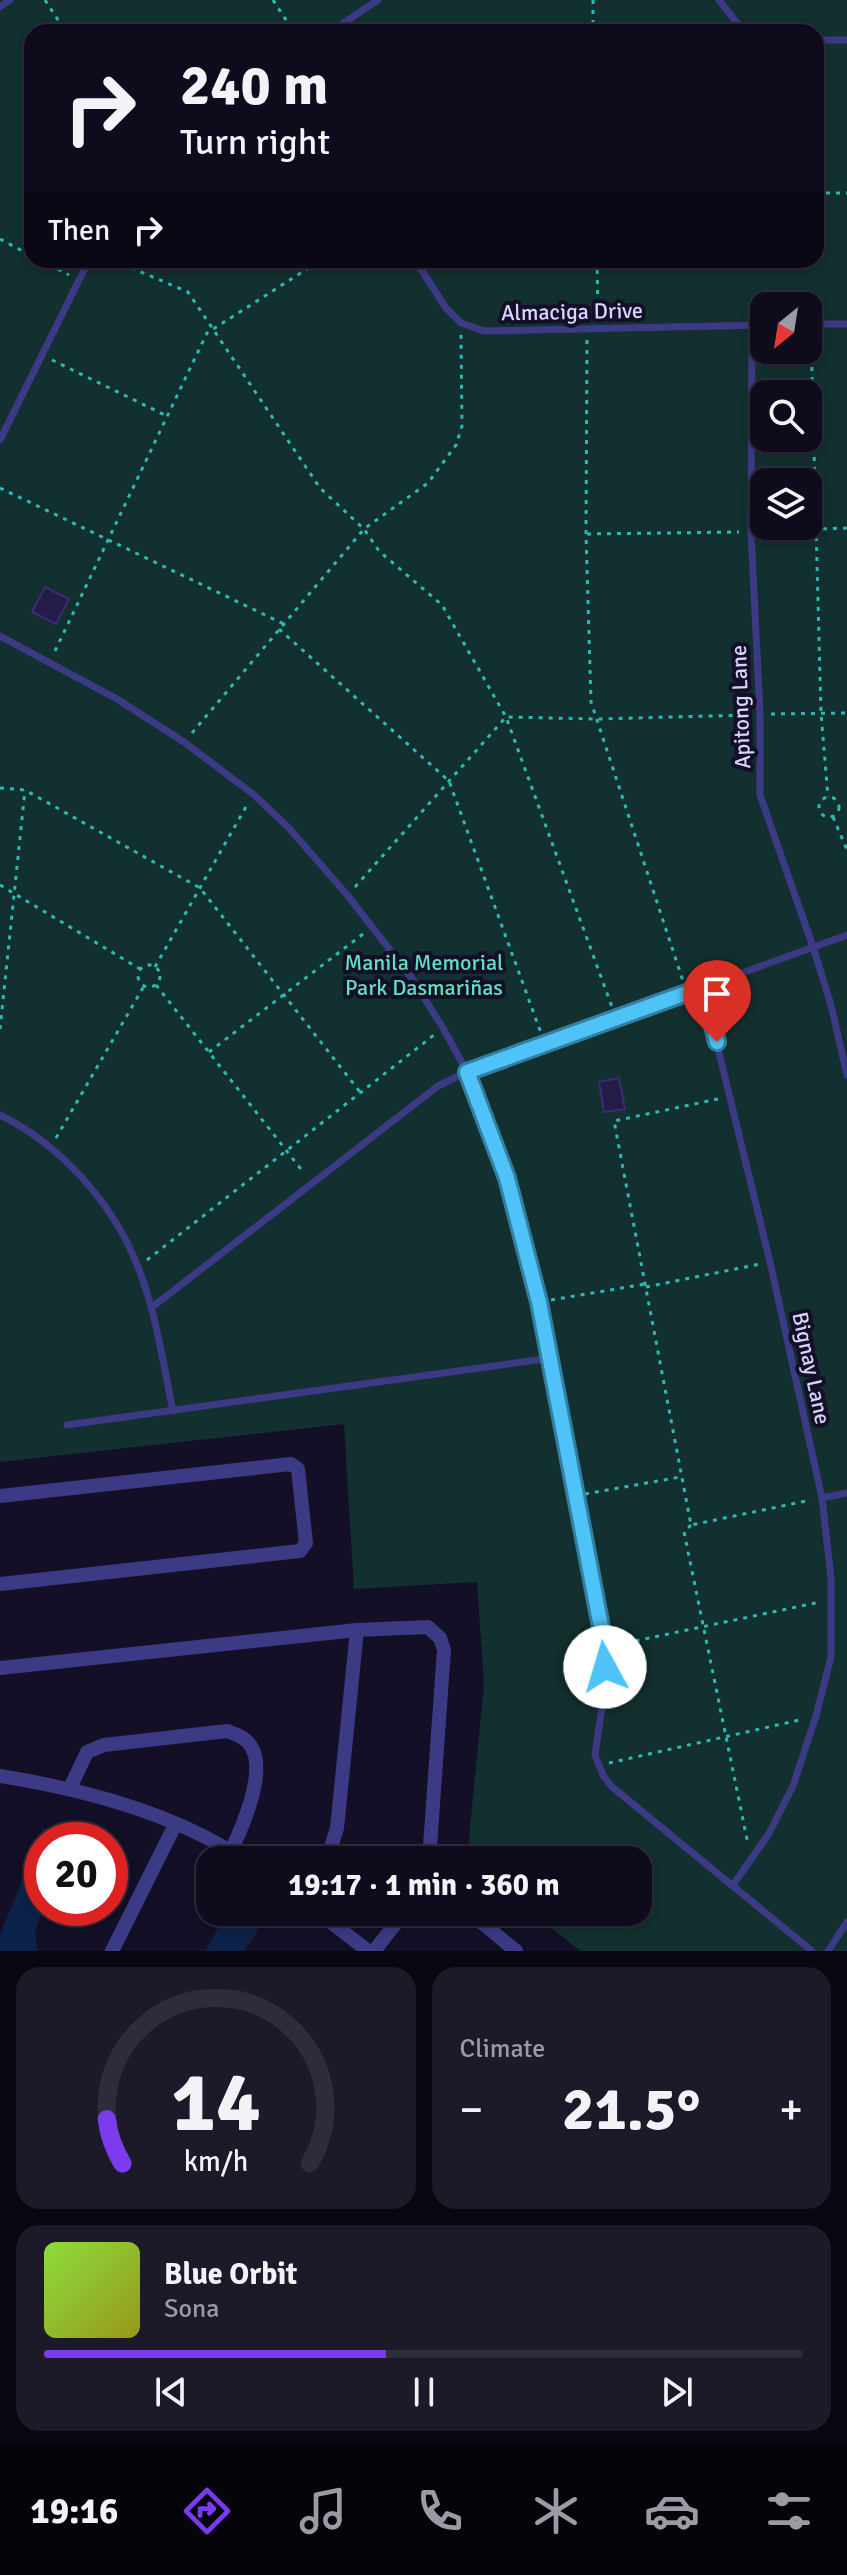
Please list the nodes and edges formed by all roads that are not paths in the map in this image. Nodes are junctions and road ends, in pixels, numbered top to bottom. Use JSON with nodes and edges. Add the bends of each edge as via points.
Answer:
{"nodes":[{"id":1,"x":10,"y":0,"type":"edge"},
{"id":2,"x":378,"y":0,"type":"edge"},
{"id":3,"x":719,"y":0,"type":"edge"},
{"id":4,"x":0,"y":7,"type":"edge"},
{"id":5,"x":342,"y":24,"type":"edge"},
{"id":6,"x":739,"y":24,"type":"edge"},
{"id":7,"x":824,"y":40,"type":"edge"},
{"id":8,"x":847,"y":40,"type":"edge"},
{"id":9,"x":85,"y":268,"type":"edge"},
{"id":10,"x":420,"y":268,"type":"edge"},
{"id":11,"x":822,"y":324,"type":"edge"},
{"id":12,"x":847,"y":324,"type":"edge"},
{"id":13,"x":750,"y":325,"type":"edge"},
{"id":14,"x":752,"y":364,"type":"edge"},
{"id":15,"x":0,"y":440,"type":"edge"},
{"id":16,"x":0,"y":636,"type":"edge"},
{"id":17,"x":847,"y":935,"type":"edge"},
{"id":18,"x":813,"y":947,"type":"junction"},
{"id":19,"x":703,"y":987,"type":"junction"},
{"id":20,"x":467,"y":1072,"type":"junction"},
{"id":21,"x":847,"y":1075,"type":"edge"},
{"id":22,"x":0,"y":1115,"type":"edge"},
{"id":23,"x":151,"y":1308,"type":"junction"},
{"id":24,"x":551,"y":1358,"type":"junction"},
{"id":25,"x":173,"y":1411,"type":"junction"},
{"id":26,"x":67,"y":1425,"type":"dead end"},
{"id":27,"x":847,"y":1493,"type":"edge"},
{"id":28,"x":0,"y":1496,"type":"edge"},
{"id":29,"x":822,"y":1498,"type":"junction"},
{"id":30,"x":0,"y":1584,"type":"edge"},
{"id":31,"x":357,"y":1630,"type":"junction"},
{"id":32,"x":0,"y":1668,"type":"edge"},
{"id":33,"x":0,"y":1776,"type":"edge"},
{"id":34,"x":70,"y":1788,"type":"junction"},
{"id":35,"x":175,"y":1825,"type":"junction"},
{"id":36,"x":218,"y":1846,"type":"edge"},
{"id":37,"x":240,"y":1846,"type":"edge"},
{"id":38,"x":331,"y":1846,"type":"edge"},
{"id":39,"x":430,"y":1846,"type":"edge"},
{"id":40,"x":733,"y":1885,"type":"junction"},
{"id":41,"x":847,"y":1922,"type":"edge"},
{"id":42,"x":335,"y":1926,"type":"edge"},
{"id":43,"x":389,"y":1926,"type":"edge"},
{"id":44,"x":486,"y":1926,"type":"edge"},
{"id":45,"x":364,"y":1949,"type":"edge"},
{"id":46,"x":112,"y":1951,"type":"edge"},
{"id":47,"x":516,"y":1951,"type":"edge"},
{"id":48,"x":812,"y":1951,"type":"edge"},
{"id":49,"x":828,"y":1951,"type":"edge"}],
"edges":[{"from":1,"to":4,"type":"lane"},
{"from":2,"to":5,"type":"lane"},
{"from":3,"to":6,"type":"lane"},
{"from":7,"to":8,"type":"lane"},
{"from":9,"to":15,"type":"lane"},
{"from":10,"to":13,"type":"lane","name":"Almaciga Drive","via":[[461,323],[484,331]]},
{"from":11,"to":12,"type":"lane"},
{"from":14,"to":18,"type":"lane","name":"Apitong Lane","via":[[751,532],[760,795]]},
{"from":16,"to":20,"type":"lane","via":[[117,699],[253,794],[373,927],[411,977]]},
{"from":17,"to":18,"type":"lane"},
{"from":18,"to":19,"type":"lane"},
{"from":18,"to":21,"type":"lane","name":"Apitong Lane"},
{"from":19,"to":20,"type":"lane"},
{"from":19,"to":29,"type":"lane","name":"Bignay Lane"},
{"from":20,"to":23,"type":"lane","via":[[438,1086]]},
{"from":20,"to":24,"type":"lane","via":[[507,1178]]},
{"from":22,"to":23,"type":"lane","via":[[50,1148],[87,1183],[138,1267]]},
{"from":23,"to":25,"type":"lane"},
{"from":24,"to":25,"type":"lane"},
{"from":24,"to":40,"type":"lane","via":[[605,1647],[598,1765],[611,1786]]},
{"from":25,"to":26,"type":"lane"},
{"from":27,"to":29,"type":"lane"},
{"from":28,"to":30,"type":"street","via":[[291,1464],[298,1469],[306,1543],[300,1551]]},
{"from":29,"to":40,"type":"lane","name":"Bignay Lane","via":[[831,1657],[793,1786],[768,1835]]},
{"from":31,"to":32,"type":"street"},
{"from":31,"to":38,"type":"street"},
{"from":31,"to":39,"type":"street","via":[[428,1627],[440,1638],[444,1650]]},
{"from":33,"to":34,"type":"street"},
{"from":34,"to":35,"type":"street"},
{"from":34,"to":37,"type":"street","via":[[87,1752],[104,1745],[227,1731],[242,1736],[256,1760]]},
{"from":35,"to":36,"type":"street"},
{"from":35,"to":46,"type":"street"},
{"from":40,"to":48,"type":"lane"},
{"from":41,"to":49,"type":"lane"},
{"from":42,"to":45,"type":"street"},
{"from":43,"to":45,"type":"street"},
{"from":44,"to":47,"type":"street"}]}
